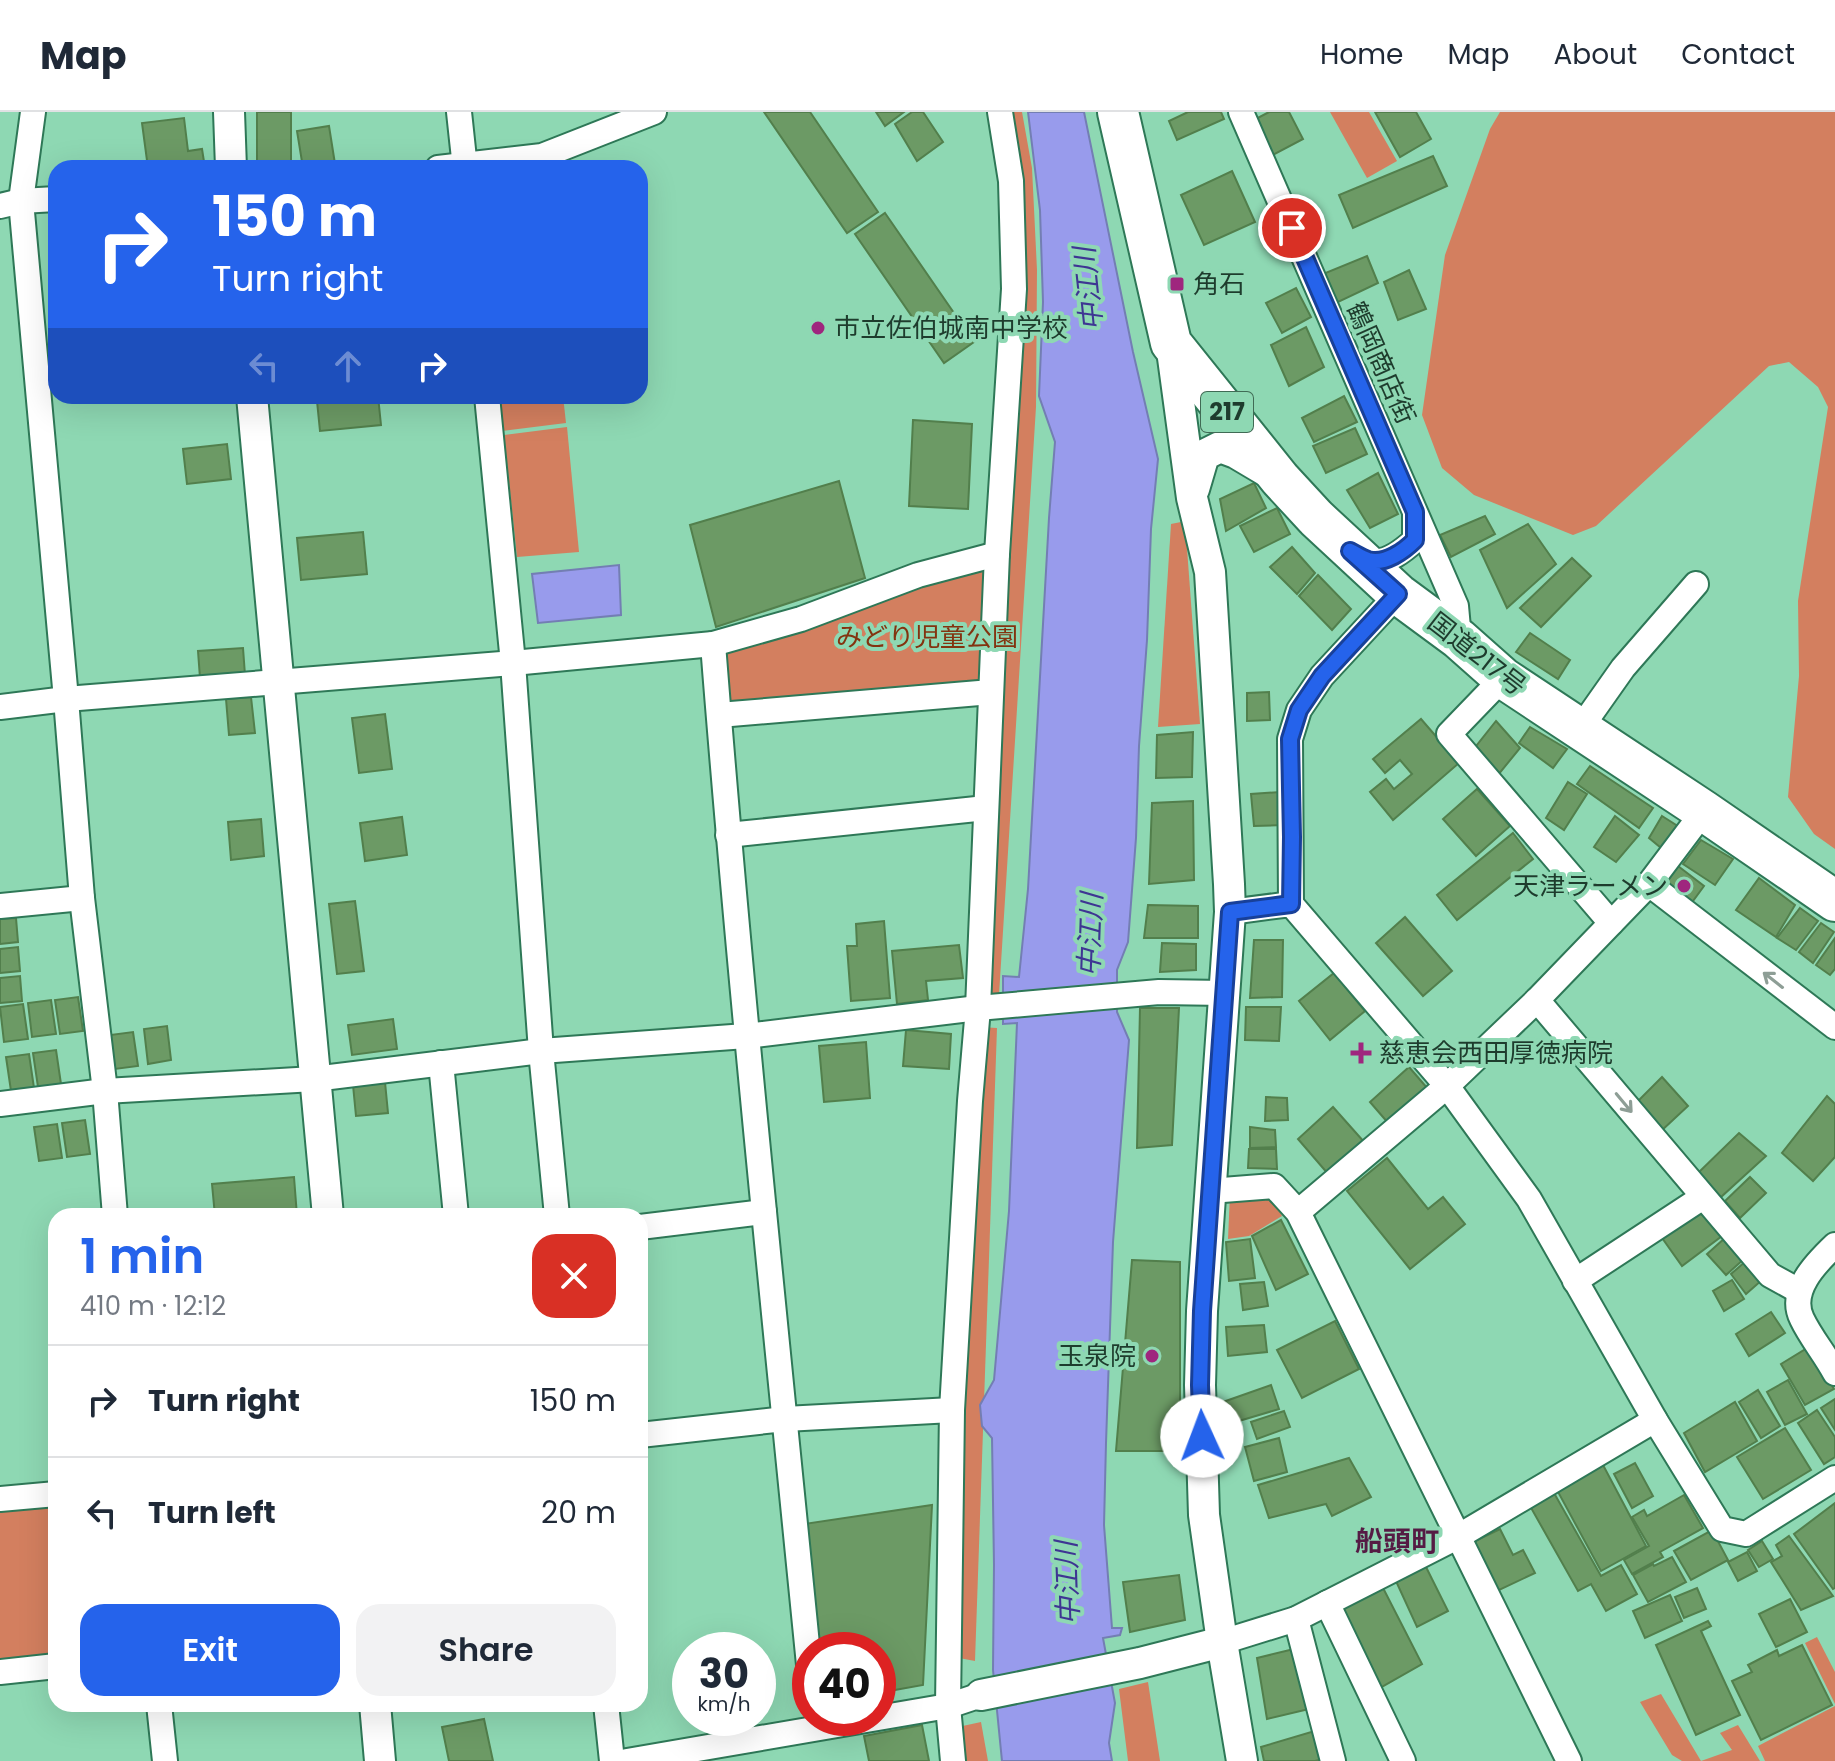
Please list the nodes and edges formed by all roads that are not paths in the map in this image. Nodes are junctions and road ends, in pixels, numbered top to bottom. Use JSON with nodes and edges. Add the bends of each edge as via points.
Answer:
{"nodes":[{"id":1,"x":33,"y":112,"type":"edge"},
{"id":2,"x":229,"y":112,"type":"edge"},
{"id":3,"x":459,"y":112,"type":"edge"},
{"id":4,"x":652,"y":112,"type":"edge"},
{"id":5,"x":1000,"y":112,"type":"edge"},
{"id":6,"x":1118,"y":112,"type":"edge"},
{"id":7,"x":1244,"y":113,"type":"edge"},
{"id":8,"x":231,"y":160,"type":"edge"},
{"id":9,"x":464,"y":160,"type":"edge"},
{"id":10,"x":514,"y":160,"type":"edge"},
{"id":11,"x":48,"y":200,"type":"edge"},
{"id":12,"x":10,"y":204,"type":"edge"},
{"id":13,"x":1171,"y":343,"type":"junction"},
{"id":14,"x":253,"y":404,"type":"edge"},
{"id":15,"x":488,"y":404,"type":"edge"},
{"id":16,"x":1280,"y":479,"type":"junction"},
{"id":17,"x":1192,"y":498,"type":"junction"},
{"id":18,"x":1415,"y":512,"type":"junction"},
{"id":19,"x":1350,"y":551,"type":"junction"},
{"id":20,"x":997,"y":554,"type":"junction"},
{"id":21,"x":1696,"y":584,"type":"dead end"},
{"id":22,"x":1398,"y":594,"type":"junction"},
{"id":23,"x":1459,"y":639,"type":"junction"},
{"id":24,"x":713,"y":644,"type":"junction"},
{"id":25,"x":513,"y":663,"type":"junction"},
{"id":26,"x":1503,"y":678,"type":"junction"},
{"id":27,"x":278,"y":683,"type":"junction"},
{"id":28,"x":991,"y":692,"type":"junction"},
{"id":29,"x":66,"y":699,"type":"junction"},
{"id":30,"x":0,"y":707,"type":"edge"},
{"id":31,"x":719,"y":715,"type":"junction"},
{"id":32,"x":1580,"y":729,"type":"junction"},
{"id":33,"x":986,"y":808,"type":"junction"},
{"id":34,"x":1704,"y":811,"type":"junction"},
{"id":35,"x":728,"y":835,"type":"junction"},
{"id":36,"x":1649,"y":884,"type":"junction"},
{"id":37,"x":82,"y":898,"type":"junction"},
{"id":38,"x":1835,"y":901,"type":"edge"},
{"id":39,"x":1291,"y":904,"type":"junction"},
{"id":40,"x":0,"y":906,"type":"edge"},
{"id":41,"x":1230,"y":912,"type":"junction"},
{"id":42,"x":1611,"y":923,"type":"junction"},
{"id":43,"x":1225,"y":993,"type":"junction"},
{"id":44,"x":1537,"y":1000,"type":"junction"},
{"id":45,"x":985,"y":1008,"type":"junction"},
{"id":46,"x":1835,"y":1027,"type":"edge"},
{"id":47,"x":746,"y":1036,"type":"junction"},
{"id":48,"x":541,"y":1051,"type":"junction"},
{"id":49,"x":441,"y":1063,"type":"junction"},
{"id":50,"x":314,"y":1079,"type":"junction"},
{"id":51,"x":1447,"y":1086,"type":"junction"},
{"id":52,"x":105,"y":1091,"type":"junction"},
{"id":53,"x":0,"y":1104,"type":"edge"},
{"id":54,"x":1210,"y":1191,"type":"junction"},
{"id":55,"x":1703,"y":1197,"type":"junction"},
{"id":56,"x":114,"y":1208,"type":"edge"},
{"id":57,"x":327,"y":1208,"type":"edge"},
{"id":58,"x":455,"y":1208,"type":"edge"},
{"id":59,"x":556,"y":1208,"type":"edge"},
{"id":60,"x":764,"y":1212,"type":"junction"},
{"id":61,"x":1298,"y":1212,"type":"junction"},
{"id":62,"x":648,"y":1226,"type":"edge"},
{"id":63,"x":1835,"y":1245,"type":"edge"},
{"id":64,"x":1575,"y":1281,"type":"junction"},
{"id":65,"x":1799,"y":1291,"type":"junction"},
{"id":66,"x":1833,"y":1363,"type":"edge"},
{"id":67,"x":952,"y":1410,"type":"junction"},
{"id":68,"x":785,"y":1419,"type":"junction"},
{"id":69,"x":1655,"y":1420,"type":"junction"},
{"id":70,"x":648,"y":1434,"type":"edge"},
{"id":71,"x":1835,"y":1478,"type":"edge"},
{"id":72,"x":48,"y":1495,"type":"edge"},
{"id":73,"x":0,"y":1499,"type":"edge"},
{"id":74,"x":1459,"y":1536,"type":"junction"},
{"id":75,"x":1327,"y":1603,"type":"junction"},
{"id":76,"x":1296,"y":1619,"type":"junction"},
{"id":77,"x":806,"y":1632,"type":"edge"},
{"id":78,"x":1222,"y":1642,"type":"junction"},
{"id":79,"x":48,"y":1667,"type":"edge"},
{"id":80,"x":0,"y":1672,"type":"edge"},
{"id":81,"x":981,"y":1695,"type":"joint"},
{"id":82,"x":948,"y":1706,"type":"junction"},
{"id":83,"x":160,"y":1712,"type":"edge"},
{"id":84,"x":376,"y":1712,"type":"edge"},
{"id":85,"x":607,"y":1712,"type":"edge"},
{"id":86,"x":896,"y":1713,"type":"edge"},
{"id":87,"x":792,"y":1728,"type":"edge"},
{"id":88,"x":1561,"y":1758,"type":"edge"},
{"id":89,"x":165,"y":1761,"type":"edge"},
{"id":90,"x":380,"y":1761,"type":"edge"},
{"id":91,"x":612,"y":1761,"type":"edge"},
{"id":92,"x":627,"y":1761,"type":"edge"},
{"id":93,"x":953,"y":1761,"type":"edge"},
{"id":94,"x":1242,"y":1761,"type":"edge"},
{"id":95,"x":1333,"y":1761,"type":"edge"},
{"id":96,"x":1403,"y":1761,"type":"edge"}],
"edges":[{"from":1,"to":12,"type":"street"},
{"from":2,"to":8,"type":"street"},
{"from":3,"to":9,"type":"street"},
{"from":4,"to":10,"type":"street","via":[[542,156]]},
{"from":5,"to":20,"type":"street","via":[[1011,181],[1014,289]]},
{"from":6,"to":13,"type":"highway","name":"国道217号","number":"217"},
{"from":7,"to":18,"type":"street","name":"鶴岡商店街"},
{"from":11,"to":12,"type":"street"},
{"from":12,"to":29,"type":"street"},
{"from":13,"to":16,"type":"highway","name":"国道217号","number":"217"},
{"from":13,"to":17,"type":"street"},
{"from":14,"to":27,"type":"street"},
{"from":15,"to":25,"type":"street"},
{"from":16,"to":17,"type":"street","via":[[1220,447],[1204,455]]},
{"from":16,"to":19,"type":"highway","name":"国道217号","number":"217"},
{"from":17,"to":41,"type":"street","via":[[1210,572]]},
{"from":18,"to":19,"type":"street","via":[[1415,540],[1405,550],[1371,561]]},
{"from":18,"to":23,"type":"street","name":"鶴岡商店街","via":[[1456,606]]},
{"from":19,"to":22,"type":"highway","name":"国道217号","number":"217"},
{"from":20,"to":24,"type":"street"},
{"from":20,"to":28,"type":"street"},
{"from":21,"to":32,"type":"street","via":[[1623,668]]},
{"from":22,"to":23,"type":"highway","name":"国道217号","number":"217"},
{"from":22,"to":39,"type":"street","via":[[1322,676],[1299,710],[1290,739]]},
{"from":23,"to":26,"type":"highway","name":"国道217号","number":"217"},
{"from":24,"to":25,"type":"street"},
{"from":24,"to":31,"type":"street"},
{"from":25,"to":27,"type":"street"},
{"from":25,"to":48,"type":"street"},
{"from":26,"to":32,"type":"highway","name":"国道217号","number":"217"},
{"from":26,"to":42,"type":"street","via":[[1449,734]]},
{"from":27,"to":29,"type":"street"},
{"from":27,"to":50,"type":"street"},
{"from":28,"to":31,"type":"street"},
{"from":28,"to":33,"type":"street"},
{"from":29,"to":30,"type":"street"},
{"from":29,"to":37,"type":"street"},
{"from":31,"to":35,"type":"street"},
{"from":32,"to":34,"type":"highway","name":"国道217号","number":"217"},
{"from":33,"to":35,"type":"street"},
{"from":33,"to":45,"type":"street"},
{"from":34,"to":36,"type":"street"},
{"from":34,"to":38,"type":"highway","name":"国道217号","number":"217"},
{"from":35,"to":47,"type":"street"},
{"from":36,"to":42,"type":"street"},
{"from":46,"to":36,"type":"street","one_way":true},
{"from":37,"to":40,"type":"street"},
{"from":37,"to":52,"type":"street"},
{"from":39,"to":41,"type":"street"},
{"from":39,"to":51,"type":"street"},
{"from":41,"to":43,"type":"street"},
{"from":42,"to":44,"type":"street"},
{"from":43,"to":45,"type":"street","via":[[1159,992]]},
{"from":43,"to":54,"type":"street"},
{"from":44,"to":51,"type":"street"},
{"from":44,"to":55,"type":"street","one_way":true},
{"from":45,"to":47,"type":"street"},
{"from":45,"to":67,"type":"street","via":[[969,1117]]},
{"from":47,"to":48,"type":"street"},
{"from":47,"to":60,"type":"street"},
{"from":48,"to":49,"type":"street"},
{"from":48,"to":59,"type":"street"},
{"from":49,"to":50,"type":"street"},
{"from":49,"to":58,"type":"street"},
{"from":50,"to":52,"type":"street"},
{"from":50,"to":57,"type":"street"},
{"from":51,"to":61,"type":"street"},
{"from":51,"to":64,"type":"street","via":[[1529,1199]]},
{"from":52,"to":53,"type":"street"},
{"from":52,"to":56,"type":"street"},
{"from":54,"to":61,"type":"street","via":[[1274,1186]]},
{"from":54,"to":78,"type":"street","via":[[1200,1385],[1204,1515]]},
{"from":55,"to":64,"type":"street"},
{"from":55,"to":65,"type":"street","via":[[1770,1275]]},
{"from":60,"to":62,"type":"street"},
{"from":60,"to":68,"type":"street"},
{"from":61,"to":74,"type":"street"},
{"from":63,"to":65,"type":"street"},
{"from":64,"to":69,"type":"street"},
{"from":65,"to":66,"type":"street","via":[[1800,1316]]},
{"from":67,"to":68,"type":"street"},
{"from":67,"to":82,"type":"street"},
{"from":68,"to":70,"type":"street"},
{"from":68,"to":77,"type":"street"},
{"from":69,"to":71,"type":"street","via":[[1722,1529],[1746,1534]]},
{"from":69,"to":74,"type":"street"},
{"from":72,"to":73,"type":"street"},
{"from":74,"to":75,"type":"street"},
{"from":74,"to":88,"type":"street"},
{"from":75,"to":76,"type":"street"},
{"from":75,"to":96,"type":"street"},
{"from":76,"to":78,"type":"street"},
{"from":76,"to":95,"type":"street"},
{"from":78,"to":81,"type":"street"},
{"from":78,"to":94,"type":"street"},
{"from":79,"to":80,"type":"street"},
{"from":81,"to":82,"type":"street"},
{"from":82,"to":86,"type":"street"},
{"from":82,"to":93,"type":"street"},
{"from":83,"to":89,"type":"street"},
{"from":84,"to":90,"type":"street"},
{"from":85,"to":91,"type":"street"},
{"from":87,"to":92,"type":"street"}]}
